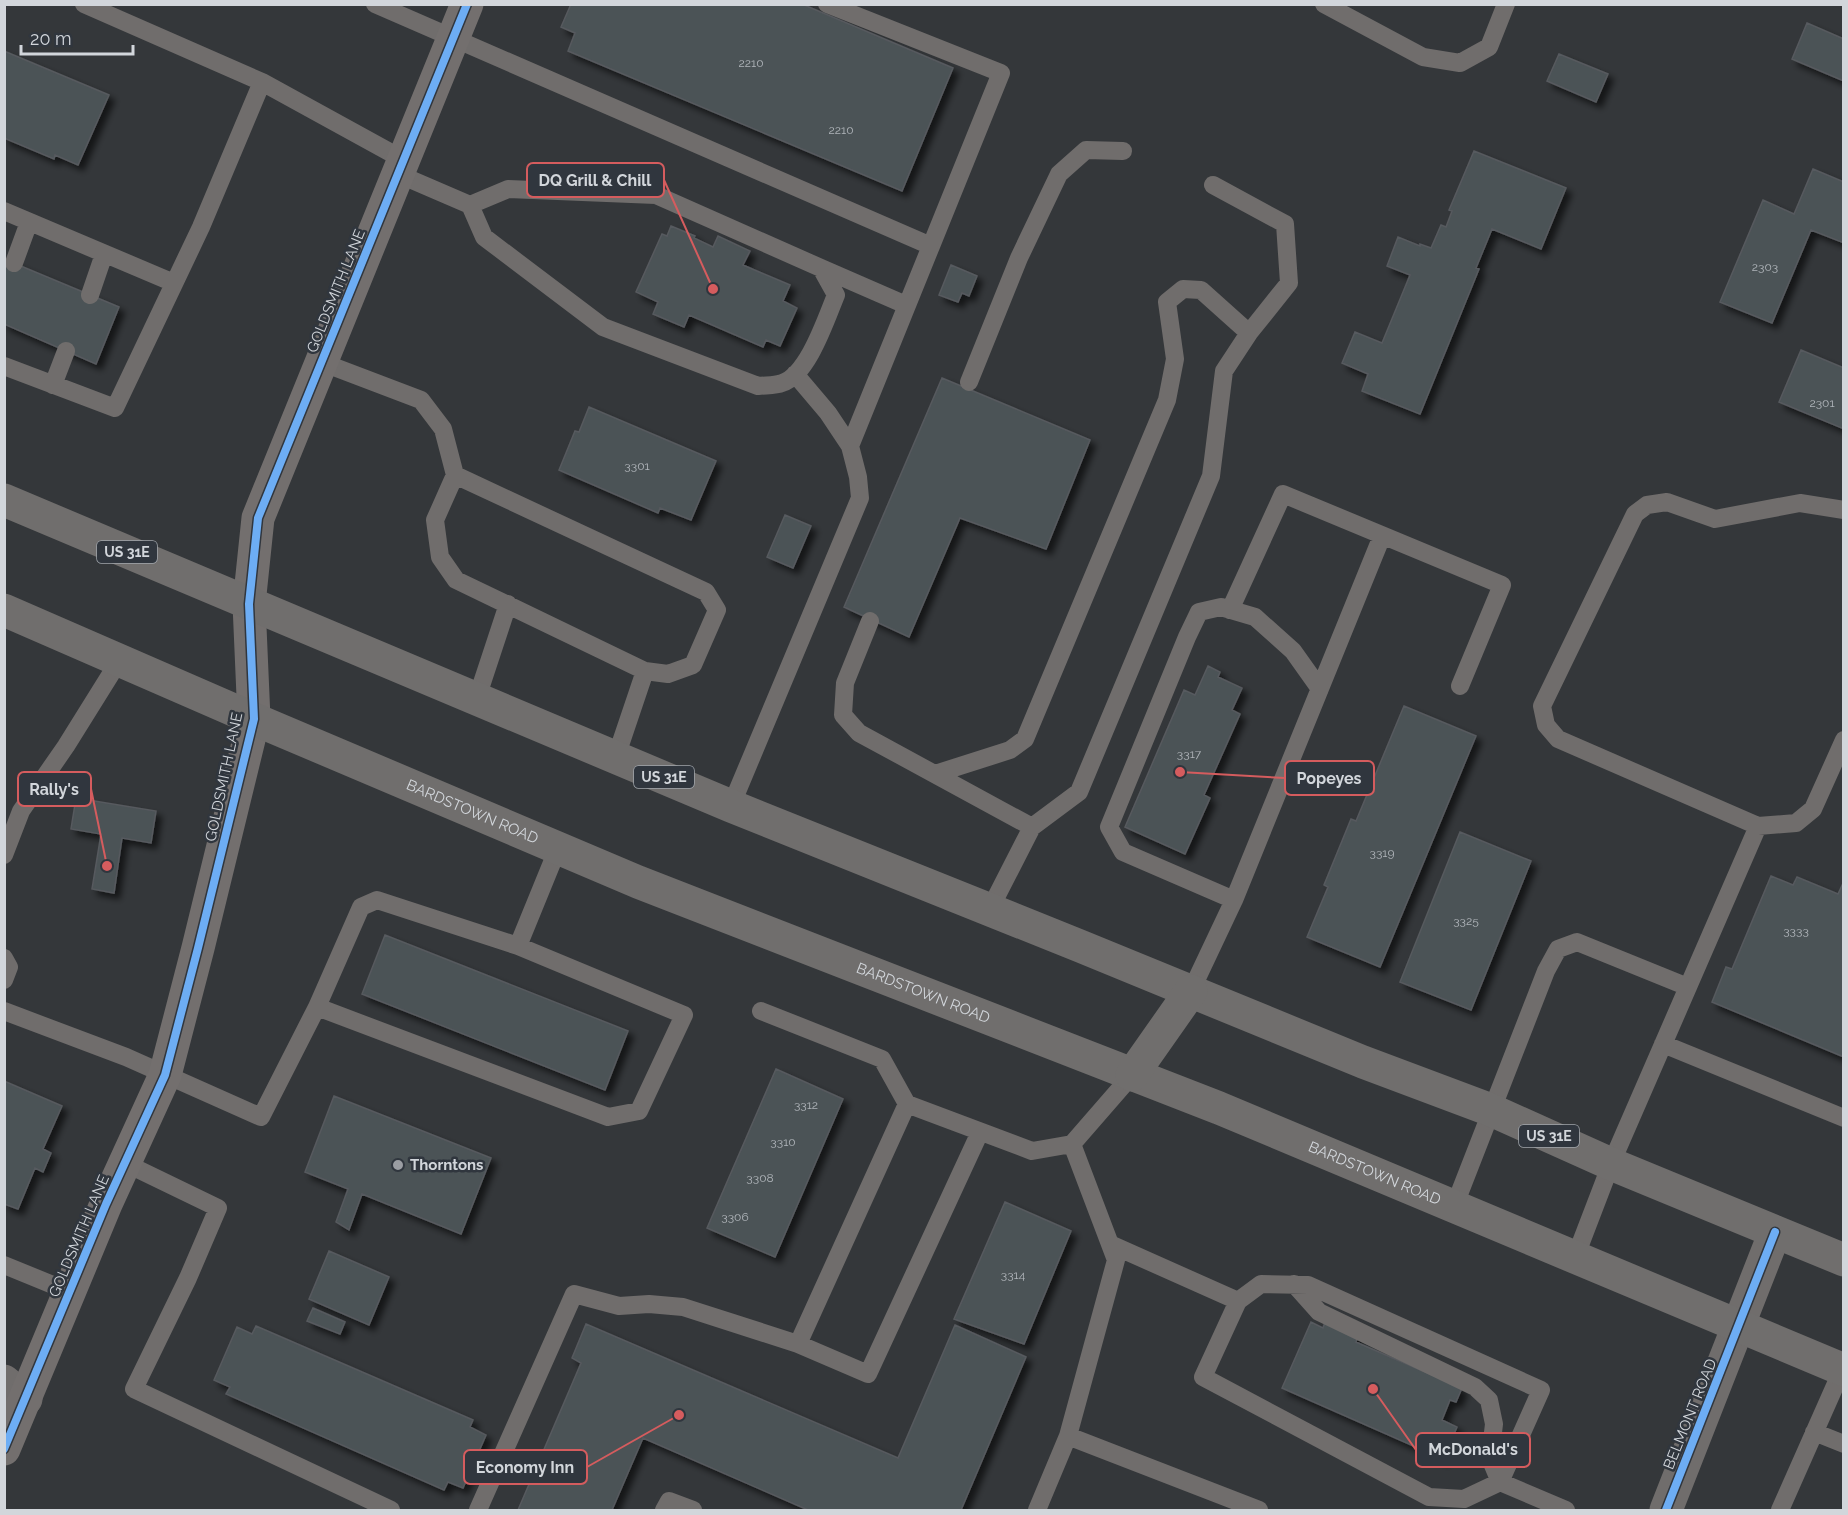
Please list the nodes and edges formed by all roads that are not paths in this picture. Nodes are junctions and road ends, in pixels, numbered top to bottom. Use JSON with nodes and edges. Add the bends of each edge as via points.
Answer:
{"nodes":[{"id":1,"x":84,"y":4,"type":"edge"},
{"id":2,"x":375,"y":4,"type":"edge"},
{"id":3,"x":467,"y":4,"type":"edge"},
{"id":4,"x":827,"y":4,"type":"edge"},
{"id":5,"x":1324,"y":4,"type":"edge"},
{"id":6,"x":1506,"y":4,"type":"edge"},
{"id":7,"x":453,"y":39,"type":"junction"},
{"id":8,"x":262,"y":82,"type":"junction"},
{"id":9,"x":1123,"y":151,"type":"dead end"},
{"id":10,"x":401,"y":167,"type":"junction"},
{"id":11,"x":1213,"y":185,"type":"dead end"},
{"id":12,"x":470,"y":205,"type":"junction"},
{"id":13,"x":4,"y":211,"type":"edge"},
{"id":14,"x":30,"y":222,"type":"junction"},
{"id":15,"x":931,"y":246,"type":"junction"},
{"id":16,"x":104,"y":254,"type":"junction"},
{"id":17,"x":14,"y":263,"type":"dead end"},
{"id":18,"x":820,"y":268,"type":"junction"},
{"id":19,"x":174,"y":283,"type":"junction"},
{"id":20,"x":90,"y":295,"type":"dead end"},
{"id":21,"x":906,"y":305,"type":"junction"},
{"id":22,"x":1249,"y":333,"type":"junction"},
{"id":23,"x":66,"y":351,"type":"dead end"},
{"id":24,"x":321,"y":362,"type":"junction"},
{"id":25,"x":4,"y":366,"type":"edge"},
{"id":26,"x":795,"y":374,"type":"junction"},
{"id":27,"x":969,"y":382,"type":"dead end"},
{"id":28,"x":53,"y":385,"type":"junction"},
{"id":29,"x":850,"y":446,"type":"junction"},
{"id":30,"x":455,"y":475,"type":"junction"},
{"id":31,"x":4,"y":500,"type":"edge"},
{"id":32,"x":1844,"y":510,"type":"edge"},
{"id":33,"x":1382,"y":536,"type":"junction"},
{"id":34,"x":249,"y":604,"type":"junction"},
{"id":35,"x":508,"y":604,"type":"junction"},
{"id":36,"x":4,"y":610,"type":"edge"},
{"id":37,"x":1230,"y":610,"type":"junction"},
{"id":38,"x":870,"y":621,"type":"dead end"},
{"id":39,"x":119,"y":661,"type":"junction"},
{"id":40,"x":645,"y":671,"type":"junction"},
{"id":41,"x":1460,"y":686,"type":"dead end"},
{"id":42,"x":1320,"y":689,"type":"junction"},
{"id":43,"x":477,"y":698,"type":"junction"},
{"id":44,"x":254,"y":719,"type":"junction"},
{"id":45,"x":1844,"y":740,"type":"edge"},
{"id":46,"x":616,"y":757,"type":"junction"},
{"id":47,"x":935,"y":774,"type":"junction"},
{"id":48,"x":731,"y":806,"type":"junction"},
{"id":49,"x":1032,"y":826,"type":"junction"},
{"id":50,"x":1758,"y":826,"type":"junction"},
{"id":51,"x":558,"y":848,"type":"junction"},
{"id":52,"x":4,"y":855,"type":"edge"},
{"id":53,"x":1234,"y":900,"type":"junction"},
{"id":54,"x":990,"y":909,"type":"junction"},
{"id":55,"x":518,"y":946,"type":"junction"},
{"id":56,"x":4,"y":958,"type":"edge"},
{"id":57,"x":4,"y":980,"type":"edge"},
{"id":58,"x":1688,"y":987,"type":"junction"},
{"id":59,"x":1191,"y":992,"type":"junction"},
{"id":60,"x":317,"y":1007,"type":"junction"},
{"id":61,"x":4,"y":1011,"type":"edge"},
{"id":62,"x":762,"y":1011,"type":"dead end"},
{"id":63,"x":1663,"y":1044,"type":"junction"},
{"id":64,"x":165,"y":1075,"type":"junction"},
{"id":65,"x":1132,"y":1075,"type":"junction"},
{"id":66,"x":908,"y":1104,"type":"junction"},
{"id":67,"x":1491,"y":1110,"type":"junction"},
{"id":68,"x":1844,"y":1118,"type":"edge"},
{"id":69,"x":980,"y":1132,"type":"junction"},
{"id":70,"x":1072,"y":1144,"type":"junction"},
{"id":71,"x":125,"y":1163,"type":"junction"},
{"id":72,"x":1611,"y":1164,"type":"junction"},
{"id":73,"x":1454,"y":1207,"type":"junction"},
{"id":74,"x":1775,"y":1232,"type":"junction"},
{"id":75,"x":1110,"y":1244,"type":"junction"},
{"id":76,"x":1575,"y":1258,"type":"junction"},
{"id":77,"x":1844,"y":1260,"type":"edge"},
{"id":78,"x":4,"y":1265,"type":"edge"},
{"id":79,"x":1294,"y":1284,"type":"junction"},
{"id":80,"x":70,"y":1292,"type":"junction"},
{"id":81,"x":1238,"y":1301,"type":"junction"},
{"id":82,"x":1738,"y":1327,"type":"junction"},
{"id":83,"x":798,"y":1344,"type":"junction"},
{"id":84,"x":1843,"y":1370,"type":"edge"},
{"id":85,"x":15,"y":1390,"type":"edge"},
{"id":86,"x":1814,"y":1432,"type":"junction"},
{"id":87,"x":1068,"y":1436,"type":"junction"},
{"id":88,"x":1844,"y":1444,"type":"edge"},
{"id":89,"x":4,"y":1449,"type":"edge"},
{"id":90,"x":1500,"y":1482,"type":"junction"},
{"id":91,"x":391,"y":1510,"type":"edge"},
{"id":92,"x":478,"y":1510,"type":"edge"},
{"id":93,"x":664,"y":1510,"type":"edge"},
{"id":94,"x":693,"y":1510,"type":"edge"},
{"id":95,"x":1037,"y":1510,"type":"edge"},
{"id":96,"x":1259,"y":1510,"type":"edge"},
{"id":97,"x":1566,"y":1510,"type":"edge"},
{"id":98,"x":1666,"y":1510,"type":"edge"},
{"id":99,"x":1780,"y":1510,"type":"edge"}],
"edges":[{"from":1,"to":8,"type":"lane"},
{"from":2,"to":7,"type":"lane"},
{"from":3,"to":7,"type":"street","name":"GOLDSMITH LANE"},
{"from":4,"to":15,"type":"lane","via":[[1001,73]]},
{"from":5,"to":6,"type":"lane","via":[[1423,57],[1460,63],[1489,47]]},
{"from":7,"to":10,"type":"street","name":"GOLDSMITH LANE"},
{"from":7,"to":15,"type":"lane"},
{"from":8,"to":10,"type":"lane"},
{"from":8,"to":19,"type":"lane"},
{"from":9,"to":27,"type":"lane","via":[[1086,150],[1059,174],[1019,258]]},
{"from":10,"to":12,"type":"lane"},
{"from":10,"to":24,"type":"street","name":"GOLDSMITH LANE"},
{"from":11,"to":22,"type":"lane","via":[[1285,224],[1289,283]]},
{"from":12,"to":18,"type":"lane","via":[[508,189],[656,195]]},
{"from":12,"to":26,"type":"lane","via":[[484,237],[603,327],[758,386],[783,383]]},
{"from":13,"to":14,"type":"lane"},
{"from":14,"to":16,"type":"lane"},
{"from":14,"to":17,"type":"lane"},
{"from":15,"to":21,"type":"lane"},
{"from":16,"to":19,"type":"lane"},
{"from":16,"to":20,"type":"lane"},
{"from":18,"to":21,"type":"lane"},
{"from":18,"to":26,"type":"lane","via":[[836,295],[806,362]]},
{"from":19,"to":28,"type":"lane","via":[[115,408]]},
{"from":21,"to":29,"type":"lane"},
{"from":22,"to":47,"type":"lane","via":[[1201,290],[1183,290],[1167,302],[1175,359],[1167,400],[1025,739],[1010,750]]},
{"from":22,"to":49,"type":"lane","via":[[1224,371],[1211,476],[1079,792]]},
{"from":23,"to":28,"type":"lane"},
{"from":24,"to":30,"type":"lane","via":[[422,400],[443,429]]},
{"from":24,"to":34,"type":"street","name":"GOLDSMITH LANE","via":[[258,518]]},
{"from":25,"to":28,"type":"lane"},
{"from":26,"to":29,"type":"lane"},
{"from":29,"to":48,"type":"lane","via":[[860,498]]},
{"from":30,"to":35,"type":"lane","via":[[435,520],[440,557],[456,579]]},
{"from":30,"to":40,"type":"lane","via":[[706,592],[717,610],[693,665],[668,674]]},
{"from":31,"to":34,"type":"main road","number":"US 31E"},
{"from":32,"to":50,"type":"lane","via":[[1800,503],[1715,519],[1667,502],[1647,505],[1635,514],[1542,706],[1546,726],[1558,739]]},
{"from":33,"to":37,"type":"lane","via":[[1283,494]]},
{"from":33,"to":41,"type":"lane","via":[[1502,585]]},
{"from":33,"to":42,"type":"lane"},
{"from":34,"to":43,"type":"main road","number":"US 31E"},
{"from":34,"to":44,"type":"street","name":"GOLDSMITH LANE"},
{"from":35,"to":40,"type":"lane"},
{"from":35,"to":43,"type":"lane"},
{"from":36,"to":39,"type":"main road","name":"BARDSTOWN ROAD"},
{"from":37,"to":42,"type":"lane","via":[[1255,617],[1293,651]]},
{"from":37,"to":53,"type":"lane","via":[[1221,607],[1199,612],[1109,828],[1123,852]]},
{"from":38,"to":47,"type":"lane","via":[[845,683],[843,715],[859,733]]},
{"from":39,"to":44,"type":"main road","name":"BARDSTOWN ROAD"},
{"from":39,"to":52,"type":"lane","via":[[21,811]]},
{"from":40,"to":46,"type":"lane"},
{"from":42,"to":53,"type":"lane"},
{"from":43,"to":46,"type":"main road","number":"US 31E"},
{"from":44,"to":51,"type":"main road","name":"BARDSTOWN ROAD"},
{"from":44,"to":64,"type":"street","name":"GOLDSMITH LANE"},
{"from":45,"to":50,"type":"lane","via":[[1812,809],[1796,823]]},
{"from":46,"to":48,"type":"main road","number":"US 31E"},
{"from":47,"to":49,"type":"lane"},
{"from":48,"to":54,"type":"main road","number":"US 31E"},
{"from":49,"to":54,"type":"lane"},
{"from":50,"to":58,"type":"lane"},
{"from":51,"to":55,"type":"lane"},
{"from":51,"to":65,"type":"main road","name":"BARDSTOWN ROAD"},
{"from":53,"to":59,"type":"lane"},
{"from":54,"to":59,"type":"main road","number":"US 31E"},
{"from":55,"to":60,"type":"lane","via":[[377,900],[361,908]]},
{"from":55,"to":60,"type":"lane","via":[[684,1016],[639,1111],[608,1117]]},
{"from":56,"to":57,"type":"lane","via":[[9,967]]},
{"from":58,"to":63,"type":"lane"},
{"from":58,"to":67,"type":"lane","via":[[1577,942],[1558,949]]},
{"from":59,"to":65,"type":"main road"},
{"from":59,"to":67,"type":"main road","number":"US 31E"},
{"from":60,"to":64,"type":"lane","via":[[261,1116]]},
{"from":61,"to":64,"type":"lane"},
{"from":62,"to":66,"type":"lane","via":[[882,1059]]},
{"from":63,"to":68,"type":"lane"},
{"from":63,"to":72,"type":"lane"},
{"from":64,"to":71,"type":"street","name":"GOLDSMITH LANE"},
{"from":65,"to":70,"type":"lane"},
{"from":65,"to":73,"type":"main road","name":"BARDSTOWN ROAD"},
{"from":66,"to":69,"type":"lane"},
{"from":66,"to":83,"type":"lane"},
{"from":67,"to":72,"type":"main road","number":"US 31E"},
{"from":67,"to":73,"type":"lane"},
{"from":69,"to":70,"type":"lane","via":[[1032,1151]]},
{"from":69,"to":83,"type":"lane","via":[[868,1374]]},
{"from":70,"to":75,"type":"lane"},
{"from":71,"to":80,"type":"street","name":"GOLDSMITH LANE"},
{"from":71,"to":91,"type":"lane","via":[[218,1208],[134,1389]]},
{"from":72,"to":74,"type":"main road","number":"US 31E"},
{"from":72,"to":76,"type":"lane"},
{"from":73,"to":76,"type":"main road","name":"BARDSTOWN ROAD"},
{"from":74,"to":77,"type":"main road","number":"US 31E"},
{"from":74,"to":82,"type":"street","name":"BELMONT ROAD"},
{"from":75,"to":81,"type":"lane"},
{"from":75,"to":87,"type":"lane","via":[[1116,1260]]},
{"from":76,"to":82,"type":"main road","name":"BARDSTOWN ROAD"},
{"from":78,"to":80,"type":"lane"},
{"from":79,"to":81,"type":"lane","via":[[1261,1284]]},
{"from":79,"to":90,"type":"lane","via":[[1319,1312],[1475,1387],[1489,1400],[1494,1424],[1490,1458]]},
{"from":79,"to":90,"type":"lane","via":[[1308,1285],[1541,1390]]},
{"from":80,"to":85,"type":"street","name":"GOLDSMITH LANE"},
{"from":81,"to":90,"type":"lane","via":[[1203,1377],[1429,1497],[1464,1499]]},
{"from":82,"to":84,"type":"main road","name":"BARDSTOWN ROAD"},
{"from":82,"to":98,"type":"street","name":"BELMONT ROAD"},
{"from":83,"to":92,"type":"lane","via":[[683,1307],[619,1306],[574,1294]]},
{"from":84,"to":86,"type":"lane"},
{"from":85,"to":89,"type":"street","name":"GOLDSMITH LANE"},
{"from":86,"to":88,"type":"lane"},
{"from":86,"to":99,"type":"lane"},
{"from":87,"to":95,"type":"lane"},
{"from":87,"to":96,"type":"lane"},
{"from":90,"to":97,"type":"lane"},
{"from":93,"to":94,"type":"lane","via":[[669,1501]]}]}
